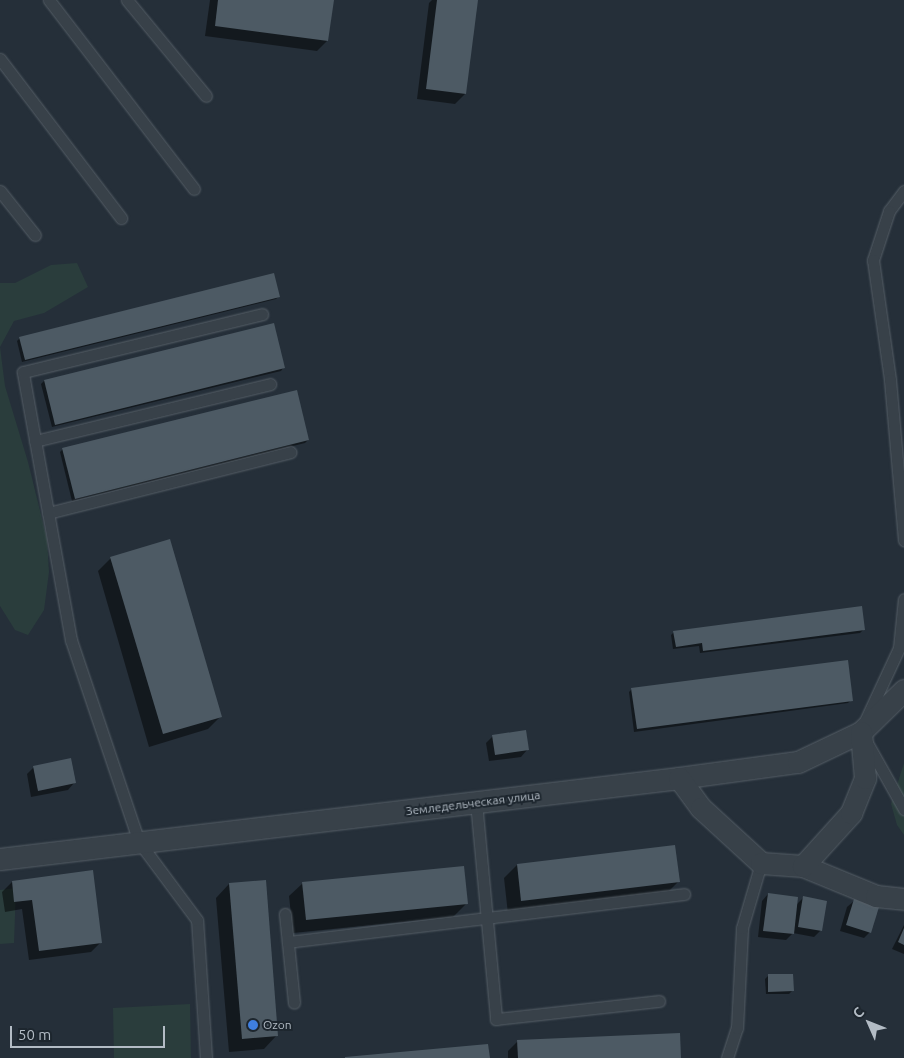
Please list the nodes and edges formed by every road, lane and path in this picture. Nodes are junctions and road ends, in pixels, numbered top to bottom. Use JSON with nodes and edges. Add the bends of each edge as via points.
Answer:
{"nodes":[{"id":1,"x":49,"y":0,"type":"edge"},
{"id":2,"x":127,"y":0,"type":"edge"},
{"id":3,"x":0,"y":59,"type":"edge"},
{"id":4,"x":206,"y":96,"type":"dead end"},
{"id":5,"x":194,"y":189,"type":"dead end"},
{"id":6,"x":0,"y":191,"type":"edge"},
{"id":7,"x":904,"y":191,"type":"edge"},
{"id":8,"x":121,"y":218,"type":"dead end"},
{"id":9,"x":36,"y":235,"type":"dead end"},
{"id":10,"x":262,"y":314,"type":"dead end"},
{"id":11,"x":270,"y":384,"type":"dead end"},
{"id":12,"x":35,"y":441,"type":"junction"},
{"id":13,"x":290,"y":452,"type":"dead end"},
{"id":14,"x":48,"y":513,"type":"junction"},
{"id":15,"x":904,"y":540,"type":"edge"},
{"id":16,"x":904,"y":598,"type":"edge"},
{"id":17,"x":904,"y":690,"type":"edge"},
{"id":18,"x":861,"y":732,"type":"junction"},
{"id":19,"x":679,"y":778,"type":"junction"},
{"id":20,"x":476,"y":802,"type":"junction"},
{"id":21,"x":904,"y":809,"type":"edge"},
{"id":22,"x":139,"y":842,"type":"junction"},
{"id":23,"x":0,"y":859,"type":"edge"},
{"id":24,"x":761,"y":863,"type":"junction"},
{"id":25,"x":802,"y":866,"type":"junction"},
{"id":26,"x":684,"y":894,"type":"dead end"},
{"id":27,"x":904,"y":899,"type":"edge"},
{"id":28,"x":285,"y":914,"type":"dead end"},
{"id":29,"x":487,"y":919,"type":"junction"},
{"id":30,"x":288,"y":942,"type":"junction"},
{"id":31,"x":659,"y":1002,"type":"dead end"},
{"id":32,"x":294,"y":1003,"type":"dead end"},
{"id":33,"x":206,"y":1058,"type":"edge"},
{"id":34,"x":727,"y":1058,"type":"edge"}],
"edges":[{"from":1,"to":5,"type":"lane"},
{"from":2,"to":4,"type":"lane"},
{"from":3,"to":8,"type":"lane"},
{"from":6,"to":9,"type":"lane"},
{"from":7,"to":15,"type":"lane","via":[[889,211],[874,260],[890,380]]},
{"from":10,"to":12,"type":"lane","via":[[23,372]]},
{"from":11,"to":12,"type":"lane"},
{"from":12,"to":14,"type":"lane"},
{"from":13,"to":14,"type":"lane"},
{"from":14,"to":22,"type":"lane","via":[[71,640]]},
{"from":16,"to":18,"type":"lane","via":[[899,648]]},
{"from":17,"to":18,"type":"street","name":"Земледельческая улица"},
{"from":18,"to":19,"type":"street","name":"Земледельческая улица","via":[[798,762]]},
{"from":18,"to":21,"type":"lane"},
{"from":18,"to":25,"type":"street","via":[[865,778],[851,813]]},
{"from":19,"to":20,"type":"street","name":"Земледельческая улица"},
{"from":19,"to":24,"type":"street","via":[[701,808]]},
{"from":20,"to":22,"type":"street","name":"Земледельческая улица"},
{"from":20,"to":29,"type":"lane"},
{"from":22,"to":23,"type":"street","name":"Земледельческая улица"},
{"from":22,"to":33,"type":"lane","via":[[198,920]]},
{"from":24,"to":25,"type":"street"},
{"from":24,"to":34,"type":"lane","via":[[742,928],[737,1028]]},
{"from":25,"to":27,"type":"street","via":[[876,896]]},
{"from":26,"to":29,"type":"lane"},
{"from":28,"to":30,"type":"lane"},
{"from":29,"to":30,"type":"lane"},
{"from":29,"to":31,"type":"lane","via":[[496,1019]]},
{"from":30,"to":32,"type":"lane"}]}
